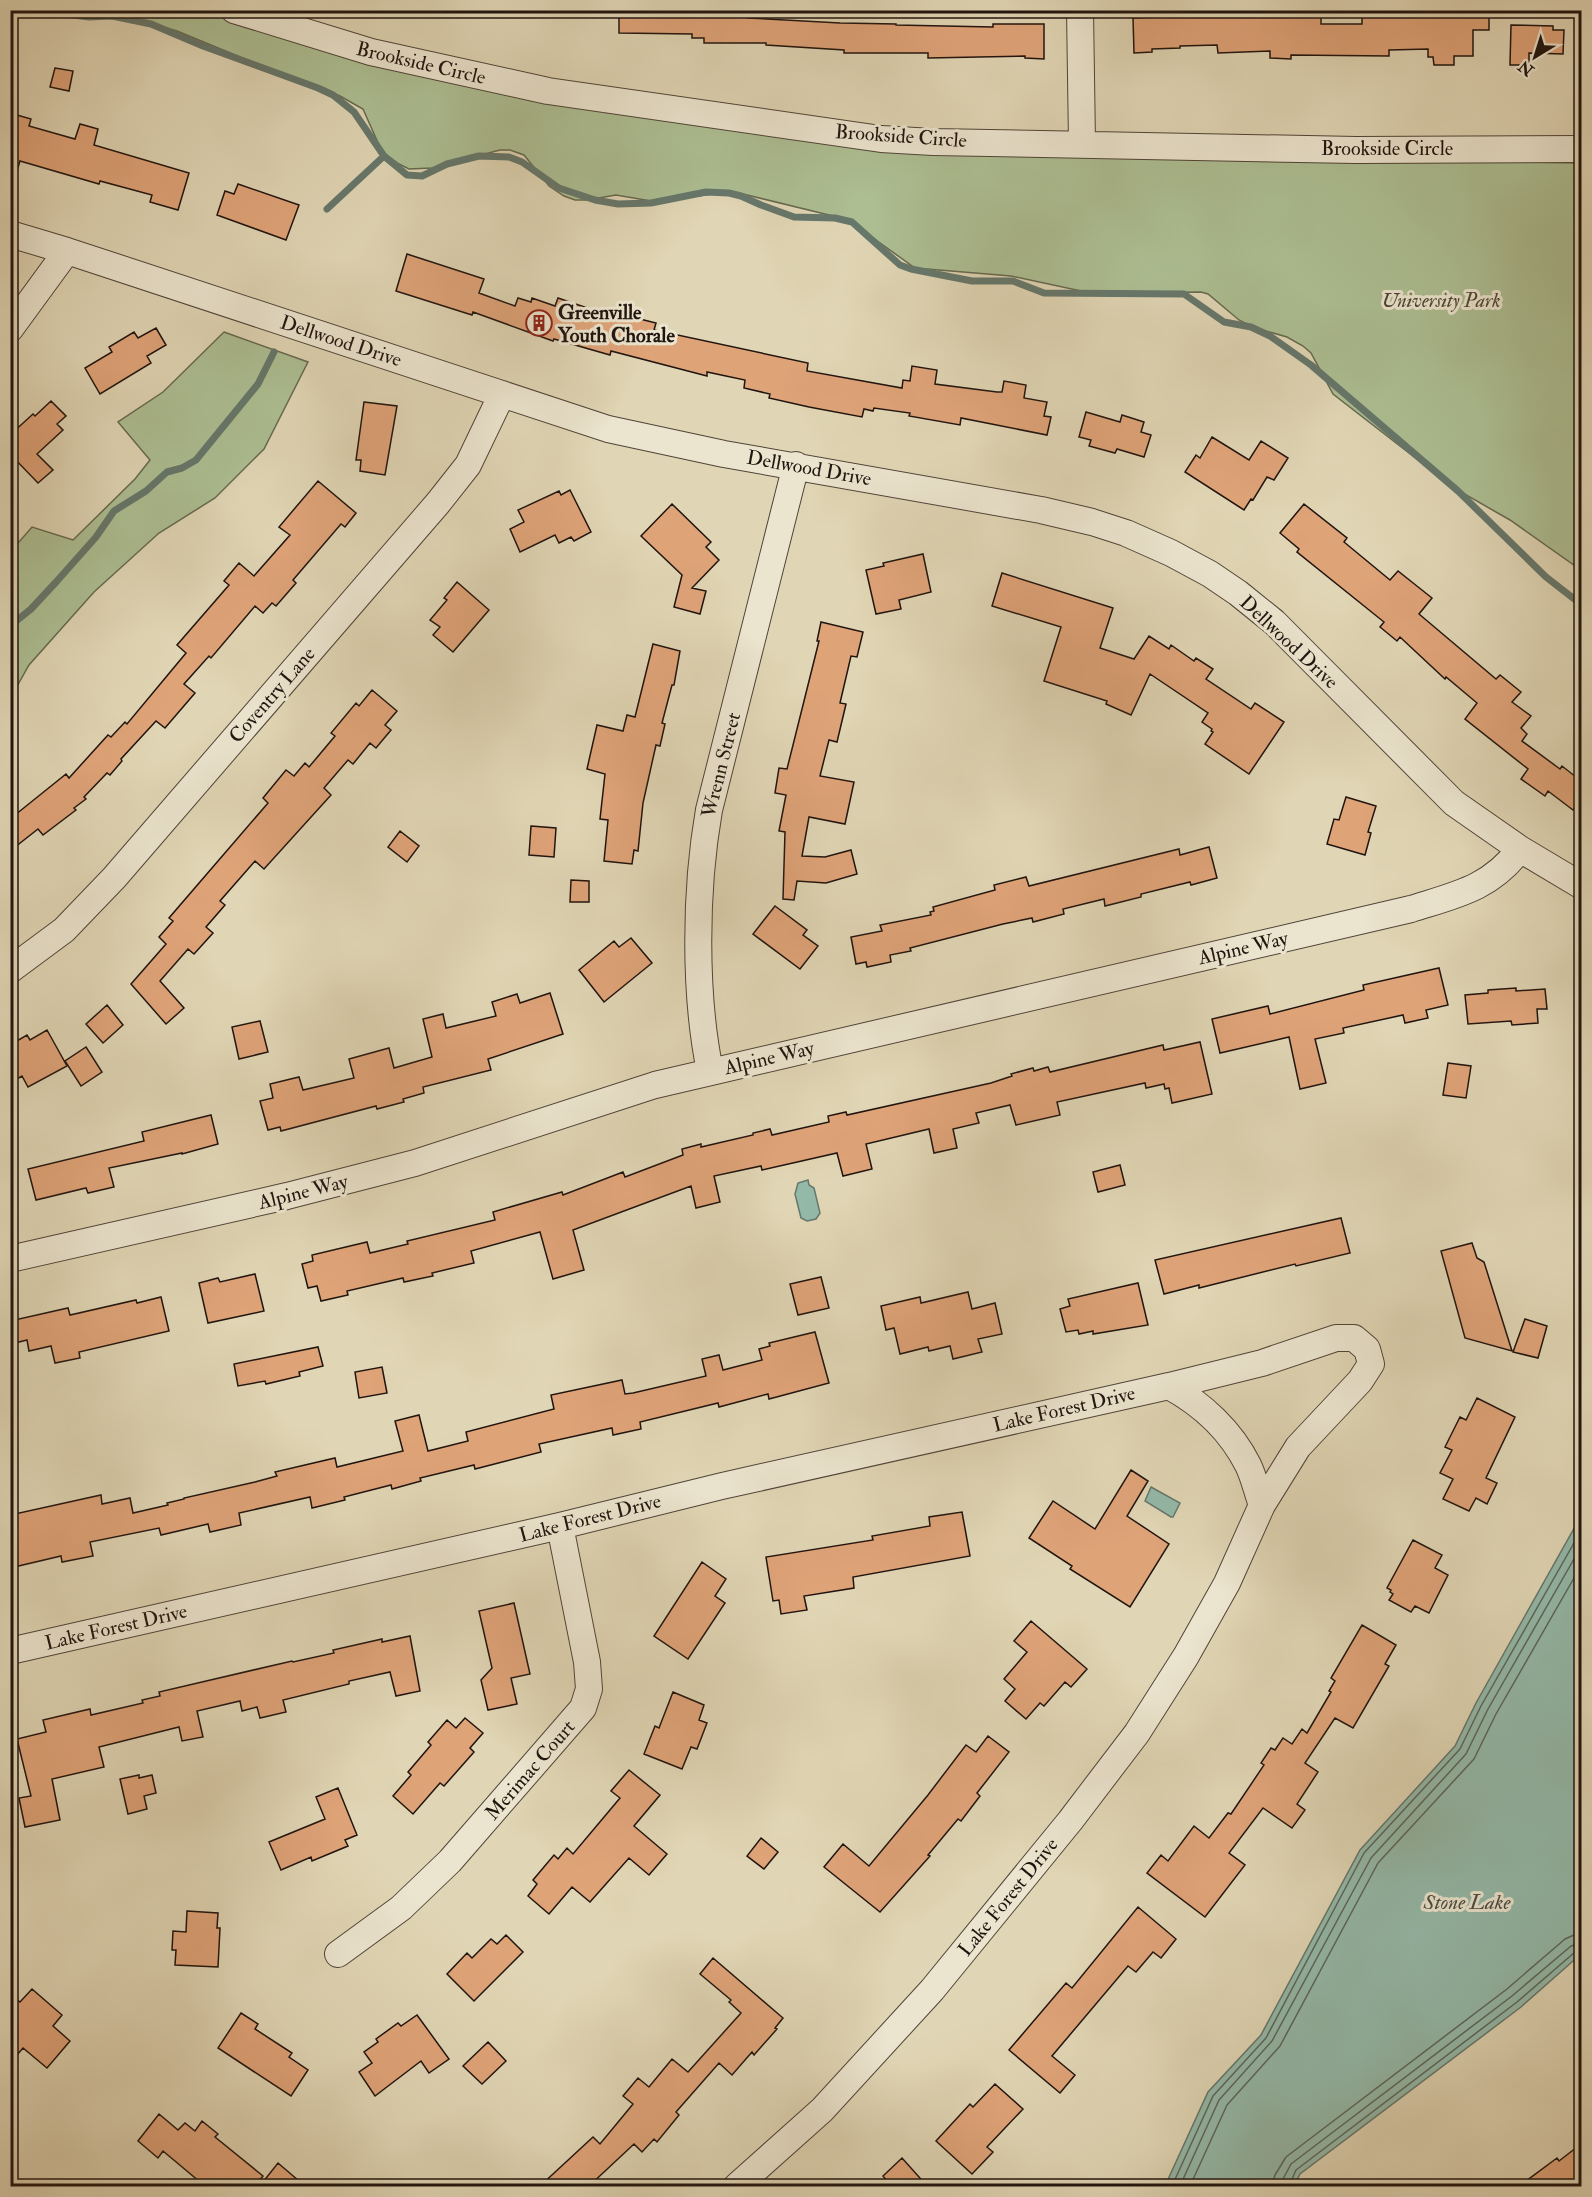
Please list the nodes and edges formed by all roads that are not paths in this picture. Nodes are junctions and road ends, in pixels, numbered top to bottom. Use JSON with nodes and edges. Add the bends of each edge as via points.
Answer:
{"nodes":[{"id":1,"x":234,"y":10,"type":"edge"},
{"id":2,"x":1080,"y":10,"type":"edge"},
{"id":3,"x":1082,"y":143,"type":"junction"},
{"id":4,"x":1581,"y":148,"type":"edge"},
{"id":5,"x":10,"y":234,"type":"edge"},
{"id":6,"x":67,"y":251,"type":"junction"},
{"id":7,"x":10,"y":329,"type":"edge"},
{"id":8,"x":502,"y":394,"type":"junction"},
{"id":9,"x":796,"y":465,"type":"junction"},
{"id":10,"x":1520,"y":849,"type":"junction"},
{"id":11,"x":1581,"y":886,"type":"edge"},
{"id":12,"x":10,"y":970,"type":"edge"},
{"id":13,"x":710,"y":1071,"type":"junction"},
{"id":14,"x":10,"y":1259,"type":"edge"},
{"id":15,"x":1169,"y":1386,"type":"junction"},
{"id":16,"x":1262,"y":1505,"type":"junction"},
{"id":17,"x":560,"y":1526,"type":"junction"},
{"id":18,"x":10,"y":1651,"type":"edge"},
{"id":19,"x":338,"y":1954,"type":"dead end"},
{"id":20,"x":737,"y":2187,"type":"edge"}],
"edges":[{"from":1,"to":3,"type":"street","name":"Brookside Circle","via":[[371,52],[548,91],[881,139]]},
{"from":2,"to":3,"type":"street"},
{"from":3,"to":4,"type":"street","name":"Brookside Circle","via":[[1356,150]]},
{"from":5,"to":6,"type":"street","name":"Dellwood Drive"},
{"from":6,"to":7,"type":"street"},
{"from":6,"to":8,"type":"street","name":"Dellwood Drive"},
{"from":8,"to":9,"type":"street","name":"Dellwood Drive","via":[[608,429]]},
{"from":8,"to":12,"type":"street","name":"Coventry Lane","via":[[468,465],[438,502],[114,878],[64,930]]},
{"from":9,"to":10,"type":"street","name":"Dellwood Drive","via":[[1092,522],[1126,533],[1210,574],[1274,622],[1454,803]]},
{"from":9,"to":13,"type":"street","name":"Wrenn Street","via":[[703,846],[700,957],[703,1035]]},
{"from":10,"to":11,"type":"street","name":"Dellwood Drive"},
{"from":10,"to":13,"type":"street","name":"Alpine Way","via":[[1507,866],[1470,891],[1410,909]]},
{"from":13,"to":14,"type":"street","name":"Alpine Way","via":[[655,1084],[415,1163]]},
{"from":15,"to":16,"type":"street","via":[[1225,1429],[1248,1465]]},
{"from":15,"to":16,"type":"street","name":"Lake Forest Drive","via":[[1262,1363],[1336,1338],[1354,1338],[1367,1349],[1371,1364],[1360,1381],[1298,1447]]},
{"from":15,"to":17,"type":"street","name":"Lake Forest Drive"},
{"from":16,"to":20,"type":"street","name":"Lake Forest Drive","via":[[1227,1583],[1186,1656],[1137,1733],[1070,1821],[954,1964],[877,2050],[822,2110]]},
{"from":17,"to":18,"type":"street","name":"Lake Forest Drive"},
{"from":17,"to":19,"type":"street","name":"Merimac Court","via":[[587,1662],[588,1689],[583,1708],[450,1861],[401,1908]]}]}
